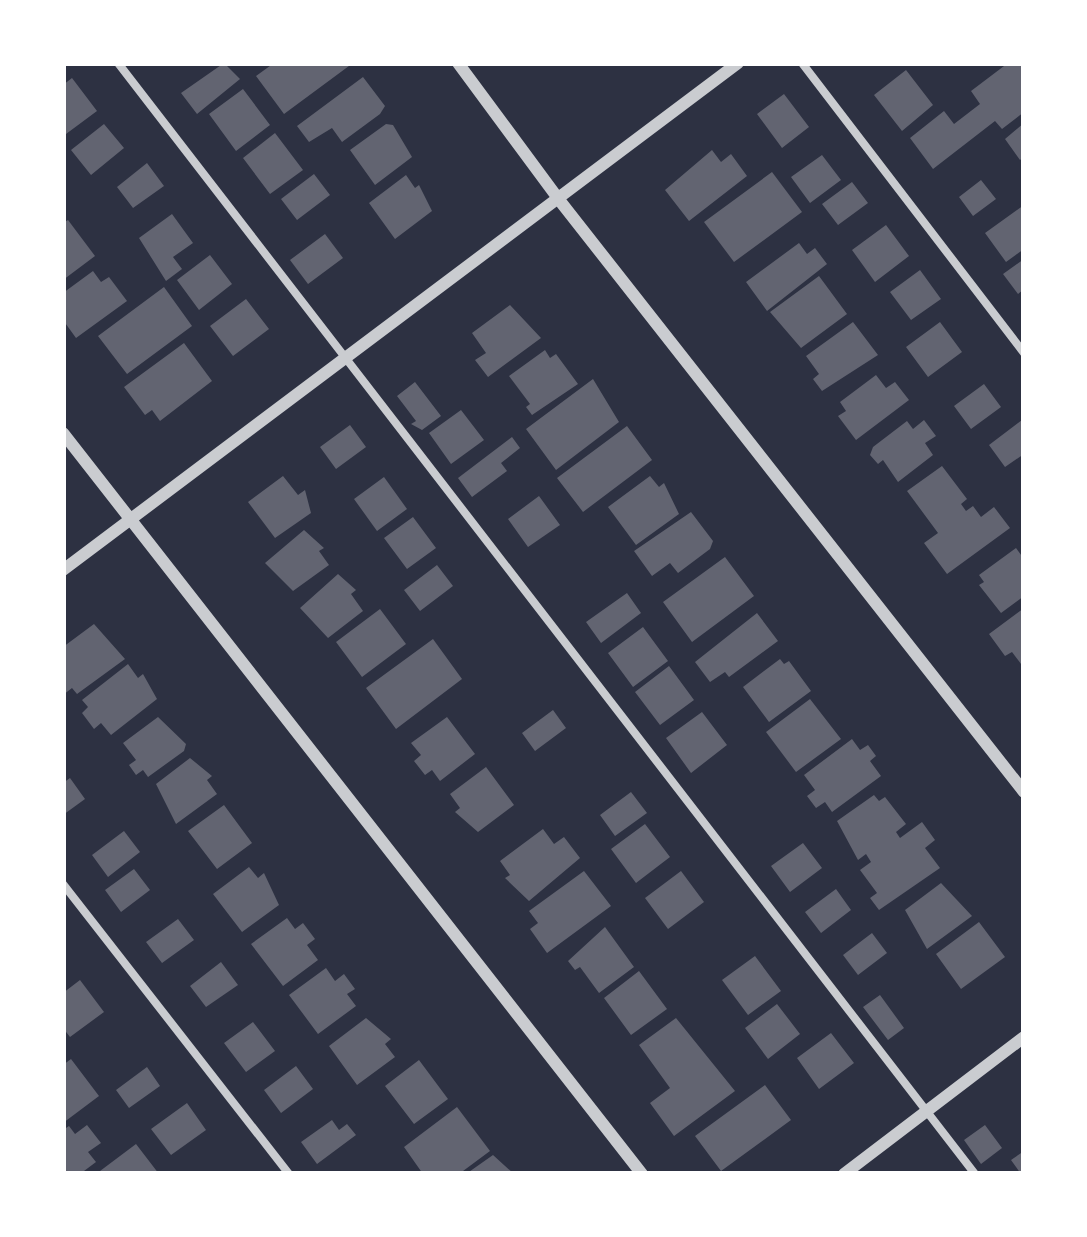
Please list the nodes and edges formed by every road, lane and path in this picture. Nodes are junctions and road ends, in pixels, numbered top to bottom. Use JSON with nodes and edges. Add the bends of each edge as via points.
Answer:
{"nodes":[{"id":1,"x":118,"y":63,"type":"edge"},
{"id":2,"x":458,"y":63,"type":"edge"},
{"id":3,"x":738,"y":63,"type":"edge"},
{"id":4,"x":802,"y":63,"type":"edge"},
{"id":5,"x":560,"y":201,"type":"junction"},
{"id":6,"x":1024,"y":353,"type":"edge"},
{"id":7,"x":343,"y":360,"type":"junction"},
{"id":8,"x":63,"y":433,"type":"edge"},
{"id":9,"x":128,"y":519,"type":"junction"},
{"id":10,"x":63,"y":570,"type":"edge"},
{"id":11,"x":1024,"y":792,"type":"edge"},
{"id":12,"x":63,"y":884,"type":"edge"},
{"id":13,"x":1024,"y":1037,"type":"edge"},
{"id":14,"x":928,"y":1111,"type":"junction"},
{"id":15,"x":289,"y":1174,"type":"edge"},
{"id":16,"x":642,"y":1174,"type":"edge"},
{"id":17,"x":844,"y":1174,"type":"edge"},
{"id":18,"x":975,"y":1174,"type":"edge"}],
"edges":[{"from":1,"to":7,"type":"lane"},
{"from":2,"to":5,"type":"street"},
{"from":3,"to":5,"type":"street"},
{"from":4,"to":6,"type":"lane"},
{"from":5,"to":7,"type":"street"},
{"from":5,"to":11,"type":"street"},
{"from":7,"to":9,"type":"street"},
{"from":7,"to":14,"type":"lane"},
{"from":8,"to":9,"type":"street"},
{"from":9,"to":10,"type":"street"},
{"from":9,"to":16,"type":"street"},
{"from":12,"to":15,"type":"lane"},
{"from":13,"to":14,"type":"street"},
{"from":14,"to":17,"type":"street"},
{"from":14,"to":18,"type":"lane"}]}
